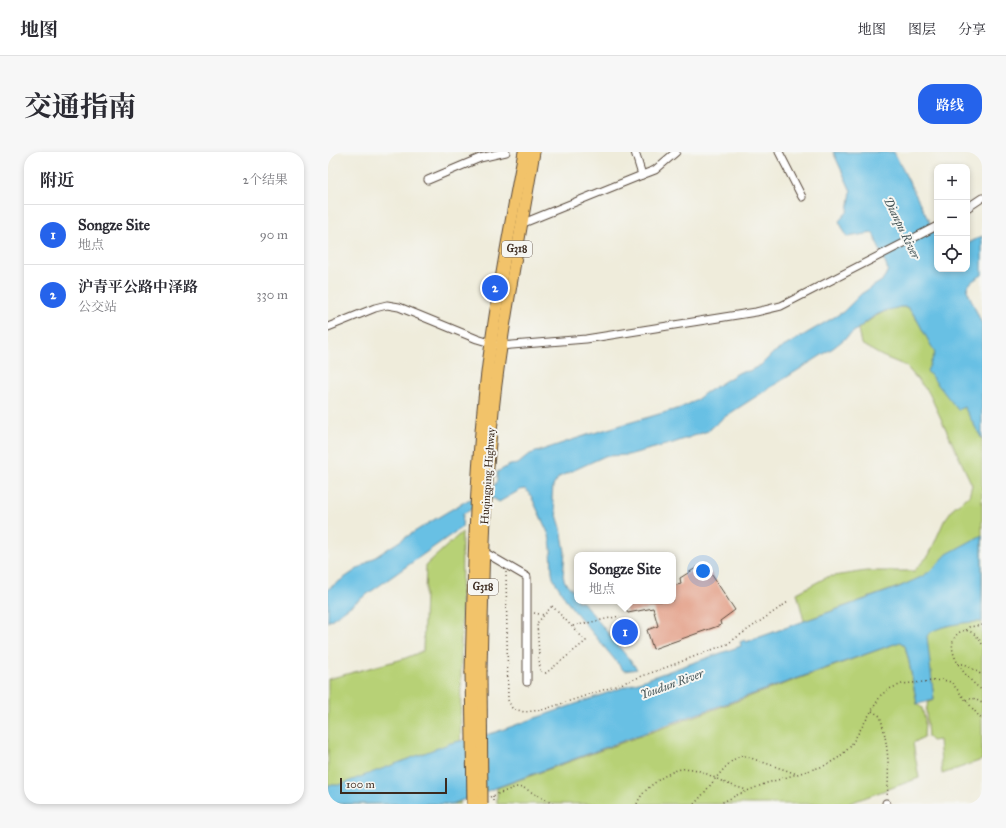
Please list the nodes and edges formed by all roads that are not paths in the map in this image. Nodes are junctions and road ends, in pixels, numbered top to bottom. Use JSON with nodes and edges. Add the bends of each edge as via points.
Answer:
{"nodes":[{"id":1,"x":506,"y":152,"type":"edge"},
{"id":2,"x":524,"y":152,"type":"edge"},
{"id":3,"x":534,"y":152,"type":"edge"},
{"id":4,"x":635,"y":152,"type":"edge"},
{"id":5,"x":676,"y":152,"type":"edge"},
{"id":6,"x":779,"y":152,"type":"edge"},
{"id":7,"x":480,"y":155,"type":"edge"},
{"id":8,"x":642,"y":175,"type":"junction"},
{"id":9,"x":428,"y":180,"type":"dead end"},
{"id":10,"x":802,"y":197,"type":"dead end"},
{"id":11,"x":982,"y":198,"type":"edge"},
{"id":12,"x":970,"y":206,"type":"edge"},
{"id":13,"x":521,"y":224,"type":"junction"},
{"id":14,"x":934,"y":228,"type":"edge"},
{"id":15,"x":328,"y":327,"type":"edge"},
{"id":16,"x":495,"y":345,"type":"junction"},
{"id":17,"x":484,"y":552,"type":"junction"},
{"id":18,"x":476,"y":671,"type":"junction"},
{"id":19,"x":527,"y":682,"type":"dead end"},
{"id":20,"x":484,"y":801,"type":"edge"},
{"id":21,"x":473,"y":804,"type":"edge"}],
"edges":[{"from":1,"to":7,"type":"street"},
{"from":2,"to":16,"type":"highway","name":"Huqingping Highway","number":"G318"},
{"from":3,"to":13,"type":"highway","name":"Huqingping Highway","number":"G318"},
{"from":4,"to":8,"type":"street"},
{"from":5,"to":8,"type":"street","via":[[655,170]]},
{"from":6,"to":10,"type":"street"},
{"from":7,"to":9,"type":"street"},
{"from":8,"to":13,"type":"street"},
{"from":11,"to":12,"type":"street"},
{"from":13,"to":16,"type":"highway","name":"Huqingping Highway","number":"G318"},
{"from":14,"to":16,"type":"street","via":[[781,306],[586,339]]},
{"from":15,"to":16,"type":"street","via":[[386,305],[405,309]]},
{"from":16,"to":17,"type":"highway","name":"Huqingping Highway","number":"G318"},
{"from":16,"to":18,"type":"highway","name":"Huqingping Highway","number":"G318","via":[[477,490]]},
{"from":17,"to":18,"type":"highway","name":"Huqingping Highway","number":"G318"},
{"from":17,"to":19,"type":"street","via":[[527,577]]},
{"from":18,"to":20,"type":"highway","name":"Huqingping Highway","number":"G318","bridge":true},
{"from":18,"to":21,"type":"highway","name":"Huqingping Highway","number":"G318","bridge":true}]}
